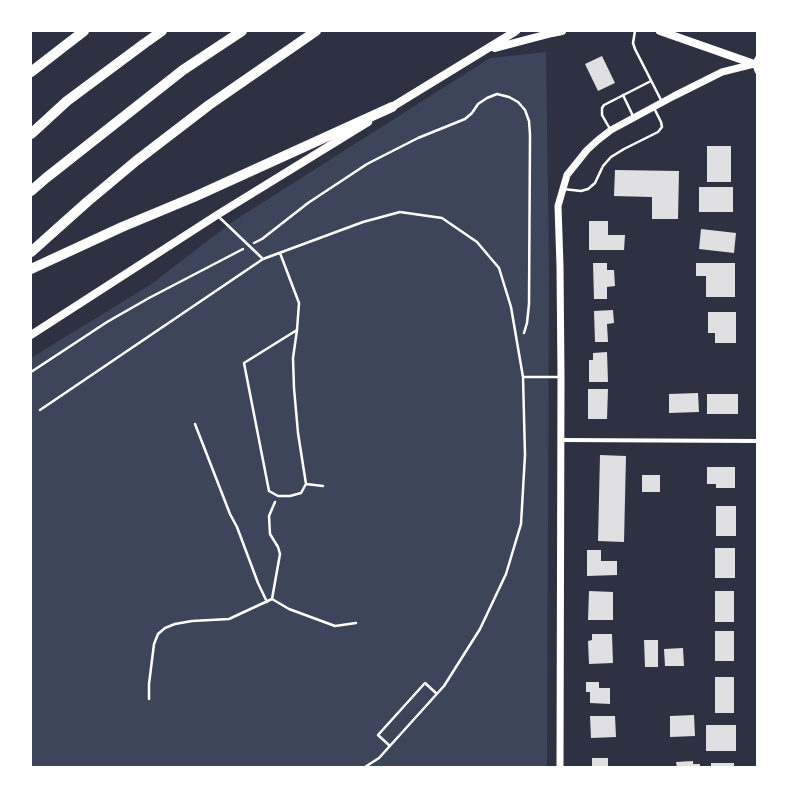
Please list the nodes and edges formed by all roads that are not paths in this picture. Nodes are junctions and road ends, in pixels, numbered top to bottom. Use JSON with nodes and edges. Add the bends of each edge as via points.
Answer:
{"nodes":[{"id":1,"x":84,"y":31,"type":"edge"},
{"id":2,"x":162,"y":31,"type":"edge"},
{"id":3,"x":242,"y":31,"type":"edge"},
{"id":4,"x":316,"y":31,"type":"edge"},
{"id":5,"x":516,"y":31,"type":"edge"},
{"id":6,"x":562,"y":31,"type":"edge"},
{"id":7,"x":635,"y":31,"type":"edge"},
{"id":8,"x":660,"y":31,"type":"edge"},
{"id":9,"x":484,"y":51,"type":"junction"},
{"id":10,"x":756,"y":65,"type":"edge"},
{"id":11,"x":31,"y":72,"type":"edge"},
{"id":12,"x":651,"y":81,"type":"junction"},
{"id":13,"x":623,"y":95,"type":"junction"},
{"id":14,"x":662,"y":102,"type":"junction"},
{"id":15,"x":392,"y":107,"type":"junction"},
{"id":16,"x":653,"y":107,"type":"junction"},
{"id":17,"x":634,"y":117,"type":"junction"},
{"id":18,"x":611,"y":130,"type":"junction"},
{"id":19,"x":31,"y":134,"type":"edge"},
{"id":20,"x":563,"y":189,"type":"junction"},
{"id":21,"x":31,"y":192,"type":"edge"},
{"id":22,"x":217,"y":215,"type":"junction"},
{"id":23,"x":31,"y":252,"type":"edge"},
{"id":24,"x":280,"y":253,"type":"junction"},
{"id":25,"x":263,"y":259,"type":"junction"},
{"id":26,"x":31,"y":269,"type":"edge"},
{"id":27,"x":297,"y":330,"type":"junction"},
{"id":28,"x":31,"y":335,"type":"edge"},
{"id":29,"x":523,"y":377,"type":"junction"},
{"id":30,"x":561,"y":377,"type":"junction"},
{"id":31,"x":40,"y":410,"type":"dead end"},
{"id":32,"x":561,"y":440,"type":"junction"},
{"id":33,"x":757,"y":441,"type":"edge"},
{"id":34,"x":306,"y":484,"type":"junction"},
{"id":35,"x":323,"y":486,"type":"dead end"},
{"id":36,"x":437,"y":694,"type":"junction"},
{"id":37,"x":390,"y":746,"type":"junction"},
{"id":38,"x":365,"y":767,"type":"edge"},
{"id":39,"x":560,"y":767,"type":"edge"}],
"edges":[{"from":1,"to":11,"type":"highway"},
{"from":2,"to":19,"type":"highway","via":[[67,102]]},
{"from":3,"to":21,"type":"highway","via":[[182,70]]},
{"from":4,"to":23,"type":"highway","via":[[203,110],[136,161]]},
{"from":5,"to":9,"type":"main road"},
{"from":6,"to":9,"type":"main road"},
{"from":7,"to":12,"type":"lane","via":[[633,43]]},
{"from":8,"to":10,"type":"main road"},
{"from":9,"to":15,"type":"main road"},
{"from":10,"to":14,"type":"street","via":[[722,72]]},
{"from":12,"to":13,"type":"lane"},
{"from":12,"to":14,"type":"lane"},
{"from":13,"to":17,"type":"lane"},
{"from":13,"to":18,"type":"lane","via":[[602,108],[602,115]]},
{"from":14,"to":16,"type":"street"},
{"from":15,"to":22,"type":"main road"},
{"from":15,"to":26,"type":"highway"},
{"from":16,"to":17,"type":"street"},
{"from":16,"to":20,"type":"lane","via":[[661,122],[662,128],[658,132],[611,158],[603,166],[595,183],[588,189]]},
{"from":17,"to":18,"type":"street"},
{"from":18,"to":20,"type":"street","via":[[587,150],[567,175]]},
{"from":20,"to":30,"type":"street","via":[[558,206]]},
{"from":22,"to":25,"type":"lane"},
{"from":22,"to":28,"type":"main road"},
{"from":24,"to":25,"type":"lane"},
{"from":24,"to":27,"type":"lane","via":[[299,303]]},
{"from":24,"to":29,"type":"lane","via":[[363,222],[400,212],[442,218],[477,242],[499,268],[511,307]]},
{"from":25,"to":31,"type":"lane"},
{"from":27,"to":34,"type":"lane","via":[[293,358],[294,388]]},
{"from":27,"to":34,"type":"lane","via":[[244,363],[270,491],[278,496],[290,496],[301,493]]},
{"from":29,"to":30,"type":"lane"},
{"from":29,"to":36,"type":"lane","via":[[525,455],[522,524],[506,574],[480,629]]},
{"from":30,"to":32,"type":"street"},
{"from":32,"to":33,"type":"street"},
{"from":32,"to":39,"type":"street"},
{"from":34,"to":35,"type":"lane"},
{"from":36,"to":37,"type":"lane"},
{"from":36,"to":37,"type":"lane","via":[[425,683],[378,735]]},
{"from":37,"to":38,"type":"lane","via":[[379,758]]}]}
